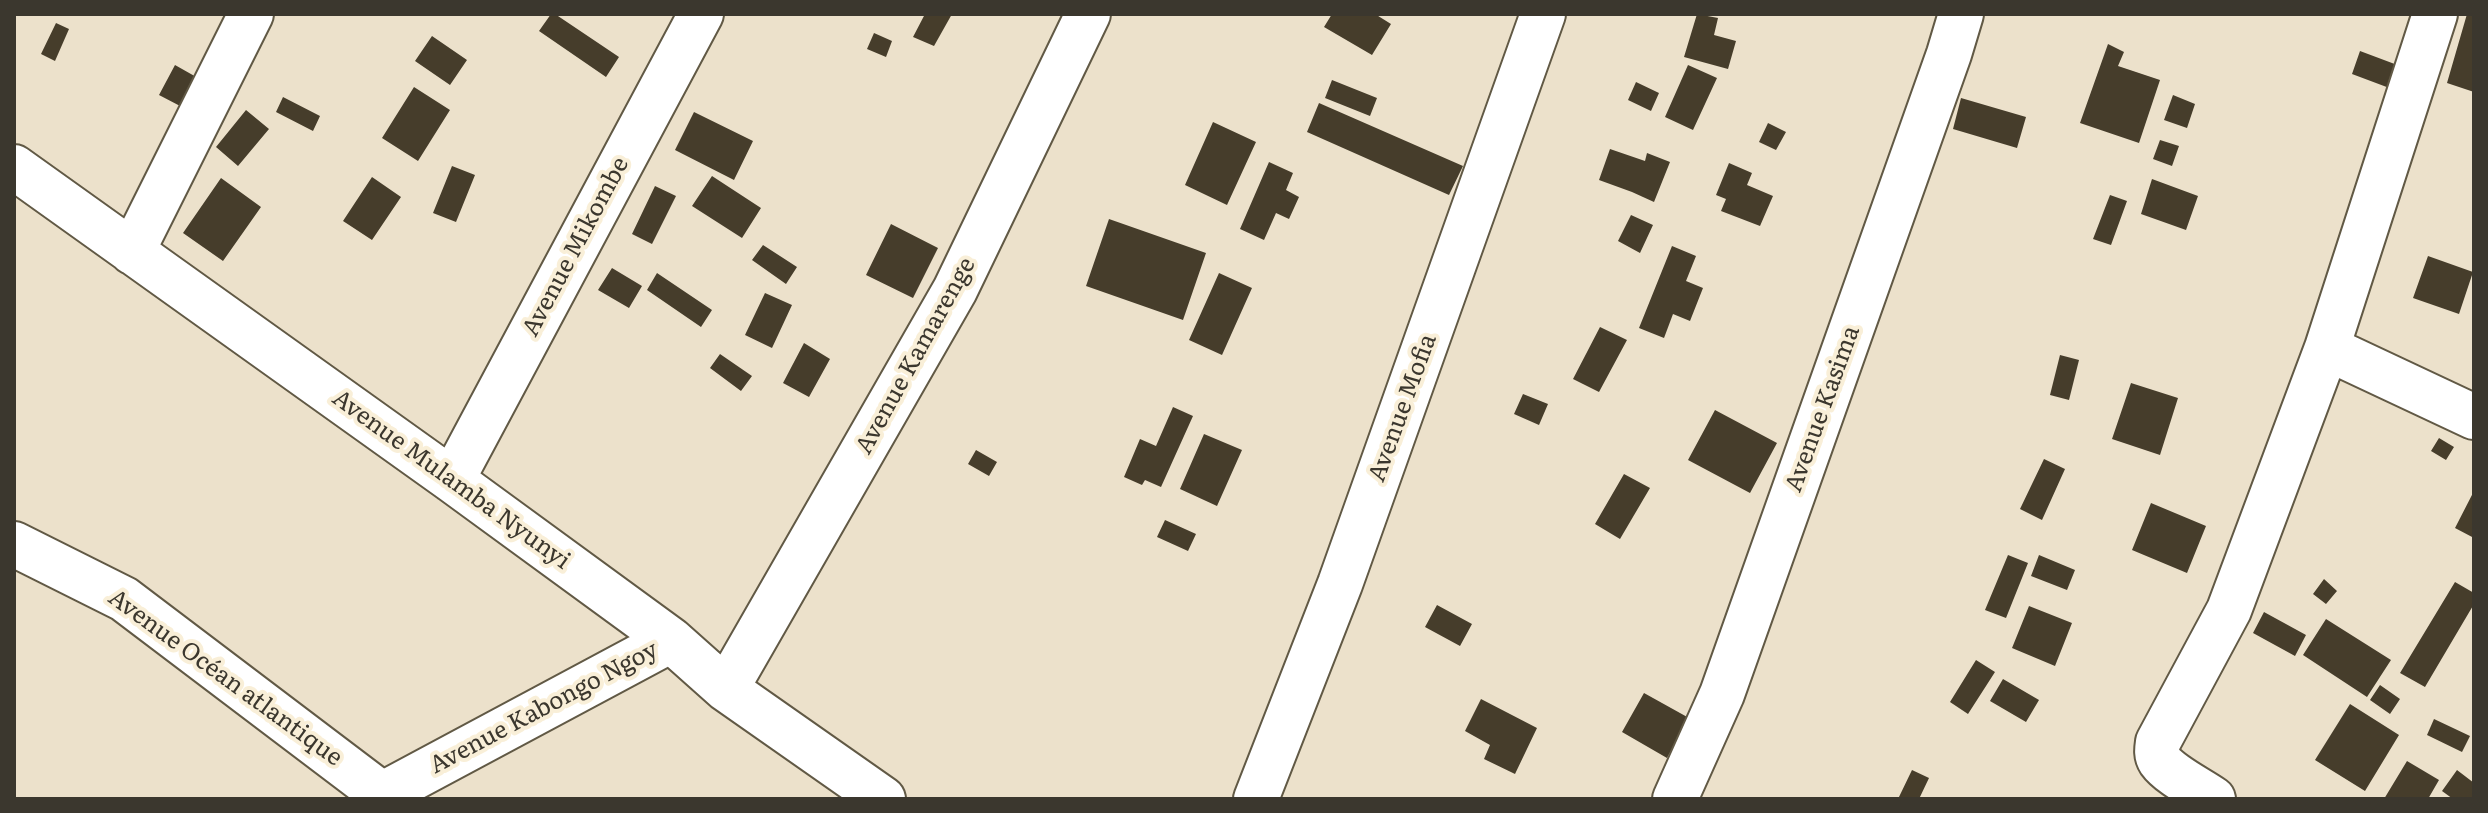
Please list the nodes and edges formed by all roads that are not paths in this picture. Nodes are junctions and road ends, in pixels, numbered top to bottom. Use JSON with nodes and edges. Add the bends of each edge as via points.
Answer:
{"nodes":[{"id":1,"x":251,"y":14,"type":"edge"},
{"id":2,"x":701,"y":14,"type":"edge"},
{"id":3,"x":1088,"y":14,"type":"edge"},
{"id":4,"x":1543,"y":14,"type":"edge"},
{"id":5,"x":1961,"y":14,"type":"edge"},
{"id":6,"x":2435,"y":14,"type":"edge"},
{"id":7,"x":14,"y":167,"type":"edge"},
{"id":8,"x":132,"y":252,"type":"junction"},
{"id":9,"x":2327,"y":348,"type":"junction"},
{"id":10,"x":2474,"y":417,"type":"edge"},
{"id":11,"x":452,"y":480,"type":"junction"},
{"id":12,"x":14,"y":544,"type":"edge"},
{"id":13,"x":671,"y":640,"type":"junction"},
{"id":14,"x":726,"y":689,"type":"junction"},
{"id":15,"x":381,"y":798,"type":"edge"},
{"id":16,"x":883,"y":799,"type":"edge"},
{"id":17,"x":1256,"y":799,"type":"edge"},
{"id":18,"x":1675,"y":799,"type":"edge"},
{"id":19,"x":2213,"y":799,"type":"edge"}],
"edges":[{"from":1,"to":8,"type":"street"},
{"from":2,"to":11,"type":"street","name":"Avenue Mikombe"},
{"from":3,"to":14,"type":"street","name":"Avenue Kamarenge","via":[[955,290]]},
{"from":4,"to":17,"type":"street","name":"Avenue Mofia","via":[[1340,584]]},
{"from":5,"to":18,"type":"street","name":"Avenue Kasima","via":[[1722,694]]},
{"from":6,"to":9,"type":"street"},
{"from":7,"to":8,"type":"street","name":"Avenue Mulamba Nyunyi"},
{"from":8,"to":11,"type":"street","name":"Avenue Mulamba Nyunyi"},
{"from":9,"to":10,"type":"street"},
{"from":9,"to":19,"type":"street","via":[[2229,610],[2158,742],[2160,761]]},
{"from":11,"to":13,"type":"street","name":"Avenue Mulamba Nyunyi"},
{"from":12,"to":15,"type":"street","name":"Avenue Océan atlantique","via":[[124,599]]},
{"from":13,"to":14,"type":"street","name":"Avenue Mulamba Nyunyi"},
{"from":13,"to":15,"type":"street","name":"Avenue Kabongo Ngoy"},
{"from":14,"to":16,"type":"street","name":"Avenue Mulamba Nyunyi"}]}
